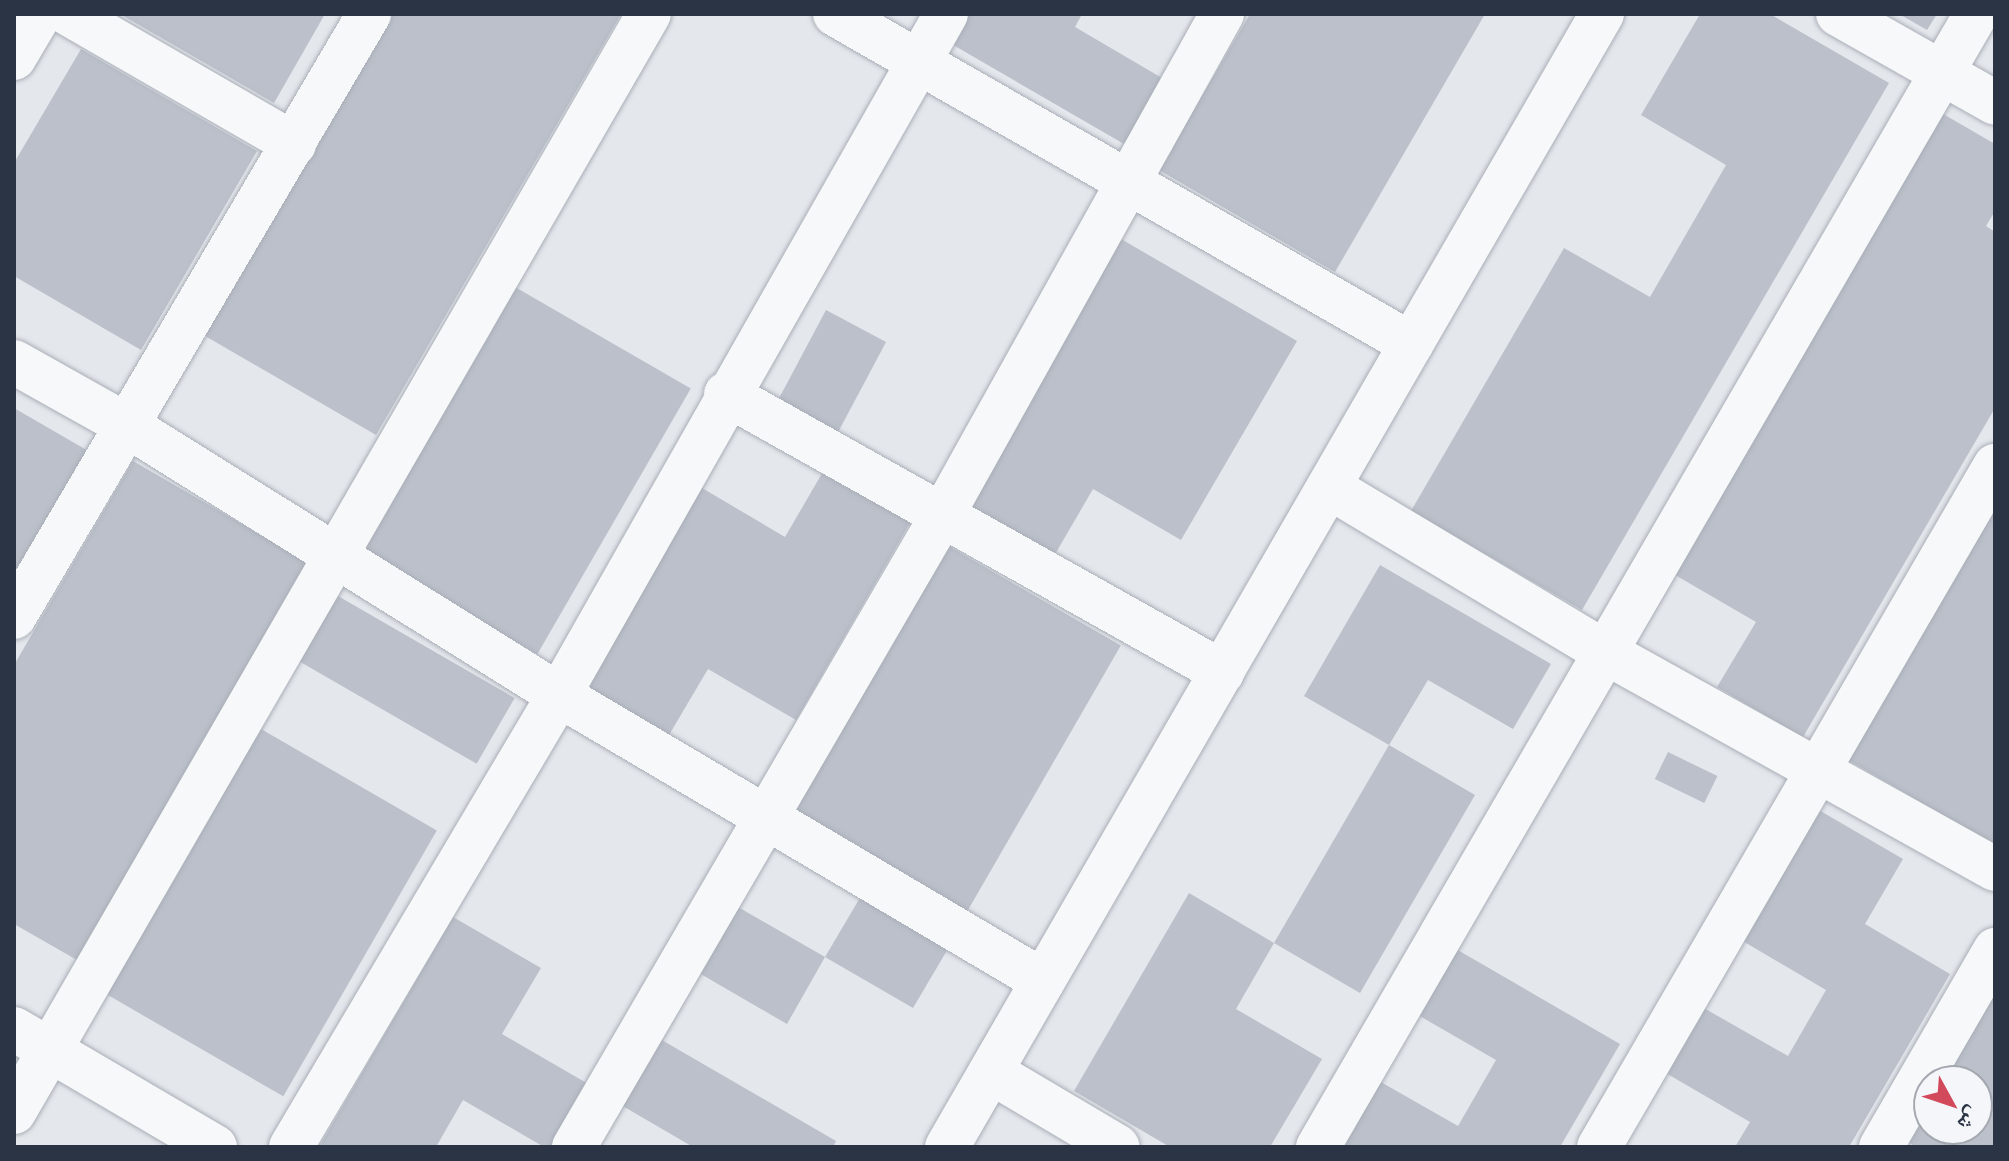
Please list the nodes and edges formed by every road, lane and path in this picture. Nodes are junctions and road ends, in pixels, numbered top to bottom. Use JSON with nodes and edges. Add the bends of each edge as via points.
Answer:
{"nodes":[{"id":1,"x":40,"y":14,"type":"edge"},
{"id":2,"x":69,"y":14,"type":"edge"},
{"id":3,"x":369,"y":14,"type":"edge"},
{"id":4,"x":649,"y":14,"type":"edge"},
{"id":5,"x":835,"y":14,"type":"edge"},
{"id":6,"x":946,"y":14,"type":"edge"},
{"id":7,"x":1222,"y":14,"type":"edge"},
{"id":8,"x":1602,"y":14,"type":"edge"},
{"id":9,"x":1838,"y":14,"type":"edge"},
{"id":10,"x":1976,"y":14,"type":"edge"},
{"id":11,"x":14,"y":58,"type":"edge"},
{"id":12,"x":918,"y":62,"type":"junction"},
{"id":13,"x":1942,"y":73,"type":"junction"},
{"id":14,"x":1995,"y":103,"type":"edge"},
{"id":15,"x":294,"y":144,"type":"junction"},
{"id":16,"x":1127,"y":181,"type":"junction"},
{"id":17,"x":1411,"y":344,"type":"junction"},
{"id":18,"x":14,"y":362,"type":"edge"},
{"id":19,"x":726,"y":394,"type":"junction"},
{"id":20,"x":128,"y":426,"type":"junction"},
{"id":21,"x":1995,"y":466,"type":"edge"},
{"id":22,"x":1329,"y":487,"type":"junction"},
{"id":23,"x":943,"y":514,"type":"junction"},
{"id":24,"x":336,"y":555,"type":"junction"},
{"id":25,"x":14,"y":617,"type":"edge"},
{"id":26,"x":1605,"y":652,"type":"junction"},
{"id":27,"x":1222,"y":672,"type":"junction"},
{"id":28,"x":559,"y":695,"type":"junction"},
{"id":29,"x":1817,"y":771,"type":"junction"},
{"id":30,"x":765,"y":816,"type":"junction"},
{"id":31,"x":1995,"y":869,"type":"edge"},
{"id":32,"x":1995,"y":950,"type":"edge"},
{"id":33,"x":1043,"y":981,"type":"junction"},
{"id":34,"x":32,"y":1039,"type":"edge"},
{"id":35,"x":991,"y":1072,"type":"junction"},
{"id":36,"x":14,"y":1112,"type":"edge"},
{"id":37,"x":215,"y":1147,"type":"edge"},
{"id":38,"x":291,"y":1147,"type":"edge"},
{"id":39,"x":574,"y":1147,"type":"edge"},
{"id":40,"x":947,"y":1147,"type":"edge"},
{"id":41,"x":1118,"y":1147,"type":"edge"},
{"id":42,"x":1318,"y":1147,"type":"edge"},
{"id":43,"x":1599,"y":1147,"type":"edge"},
{"id":44,"x":1881,"y":1147,"type":"edge"}],
"edges":[{"from":1,"to":11,"type":"street"},
{"from":2,"to":15,"type":"street"},
{"from":3,"to":15,"type":"street"},
{"from":4,"to":24,"type":"street"},
{"from":5,"to":12,"type":"street"},
{"from":6,"to":12,"type":"street"},
{"from":7,"to":16,"type":"street"},
{"from":8,"to":17,"type":"street"},
{"from":9,"to":13,"type":"street"},
{"from":10,"to":13,"type":"street"},
{"from":12,"to":16,"type":"street"},
{"from":12,"to":19,"type":"street"},
{"from":13,"to":14,"type":"street"},
{"from":13,"to":26,"type":"street"},
{"from":15,"to":20,"type":"street"},
{"from":16,"to":17,"type":"street"},
{"from":16,"to":23,"type":"street"},
{"from":17,"to":22,"type":"street"},
{"from":18,"to":20,"type":"street"},
{"from":19,"to":23,"type":"street"},
{"from":19,"to":28,"type":"street"},
{"from":20,"to":24,"type":"street"},
{"from":20,"to":25,"type":"street"},
{"from":21,"to":29,"type":"street"},
{"from":22,"to":26,"type":"street"},
{"from":22,"to":27,"type":"street"},
{"from":23,"to":27,"type":"street"},
{"from":23,"to":30,"type":"street"},
{"from":24,"to":28,"type":"street"},
{"from":24,"to":34,"type":"street"},
{"from":26,"to":29,"type":"street"},
{"from":26,"to":42,"type":"street"},
{"from":27,"to":33,"type":"street"},
{"from":28,"to":30,"type":"street"},
{"from":28,"to":38,"type":"street"},
{"from":29,"to":31,"type":"street"},
{"from":29,"to":43,"type":"street"},
{"from":30,"to":33,"type":"street"},
{"from":30,"to":39,"type":"street"},
{"from":32,"to":44,"type":"street"},
{"from":33,"to":35,"type":"street"},
{"from":34,"to":36,"type":"street"},
{"from":34,"to":37,"type":"street"},
{"from":35,"to":40,"type":"street"},
{"from":35,"to":41,"type":"street"}]}
